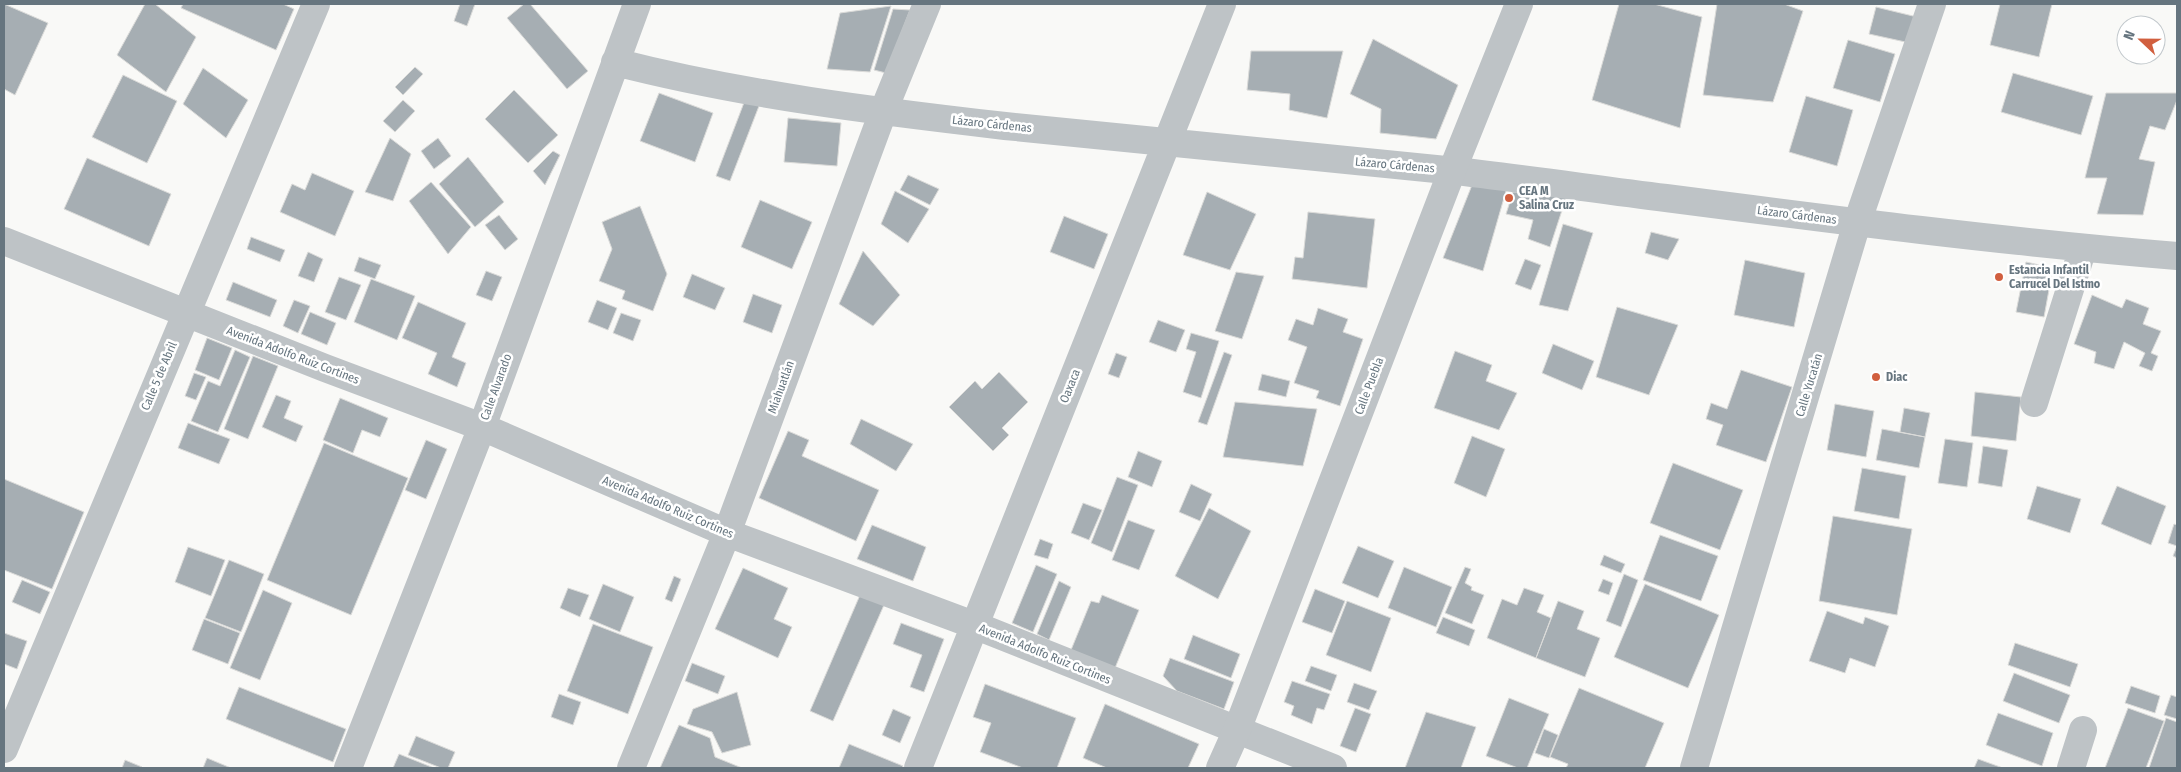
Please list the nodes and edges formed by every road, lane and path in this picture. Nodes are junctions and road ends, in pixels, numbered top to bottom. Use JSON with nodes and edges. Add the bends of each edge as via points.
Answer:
{"nodes":[{"id":1,"x":316,"y":4,"type":"edge"},
{"id":2,"x":637,"y":4,"type":"edge"},
{"id":3,"x":927,"y":4,"type":"edge"},
{"id":4,"x":1222,"y":4,"type":"edge"},
{"id":5,"x":1519,"y":4,"type":"edge"},
{"id":6,"x":1932,"y":4,"type":"edge"},
{"id":7,"x":615,"y":62,"type":"junction"},
{"id":8,"x":883,"y":112,"type":"junction"},
{"id":9,"x":1167,"y":144,"type":"junction"},
{"id":10,"x":1452,"y":171,"type":"junction"},
{"id":11,"x":1857,"y":223,"type":"junction"},
{"id":12,"x":4,"y":242,"type":"edge"},
{"id":13,"x":2084,"y":248,"type":"junction"},
{"id":14,"x":2177,"y":256,"type":"edge"},
{"id":15,"x":185,"y":313,"type":"junction"},
{"id":16,"x":2034,"y":403,"type":"dead end"},
{"id":17,"x":482,"y":427,"type":"junction"},
{"id":18,"x":727,"y":533,"type":"junction"},
{"id":19,"x":974,"y":625,"type":"junction"},
{"id":20,"x":1237,"y":730,"type":"junction"},
{"id":21,"x":2083,"y":730,"type":"dead end"},
{"id":22,"x":4,"y":749,"type":"edge"},
{"id":23,"x":348,"y":768,"type":"edge"},
{"id":24,"x":631,"y":768,"type":"edge"},
{"id":25,"x":918,"y":768,"type":"edge"},
{"id":26,"x":1220,"y":768,"type":"edge"},
{"id":27,"x":1333,"y":768,"type":"edge"},
{"id":28,"x":1694,"y":768,"type":"edge"},
{"id":29,"x":2071,"y":768,"type":"edge"}],
"edges":[{"from":1,"to":15,"type":"street","name":"Calle 5 de Abril"},
{"from":2,"to":7,"type":"street","name":"Calle Alvarado"},
{"from":3,"to":8,"type":"street","name":"Miahuatlán"},
{"from":4,"to":9,"type":"street","name":"Oaxaca"},
{"from":5,"to":10,"type":"street","name":"Calle Puebla"},
{"from":6,"to":11,"type":"street","name":"Calle Yucatán"},
{"from":7,"to":8,"type":"street","name":"Lázaro Cárdenas","via":[[732,87]]},
{"from":7,"to":17,"type":"street","name":"Calle Alvarado"},
{"from":8,"to":9,"type":"street","name":"Lázaro Cárdenas"},
{"from":8,"to":18,"type":"street","name":"Miahuatlán"},
{"from":9,"to":10,"type":"street","name":"Lázaro Cárdenas"},
{"from":9,"to":19,"type":"street","name":"Oaxaca"},
{"from":10,"to":11,"type":"street","name":"Lázaro Cárdenas"},
{"from":10,"to":20,"type":"street","name":"Calle Puebla"},
{"from":11,"to":13,"type":"street","name":"Lázaro Cárdenas"},
{"from":11,"to":28,"type":"street","name":"Calle Yucatán"},
{"from":12,"to":15,"type":"street","name":"Avenida Adolfo Ruiz Cortines"},
{"from":13,"to":14,"type":"street","name":"Lázaro Cárdenas"},
{"from":13,"to":16,"type":"street"},
{"from":15,"to":17,"type":"street","name":"Avenida Adolfo Ruiz Cortines"},
{"from":15,"to":22,"type":"street","name":"Calle 5 de Abril"},
{"from":17,"to":18,"type":"street","name":"Avenida Adolfo Ruiz Cortines"},
{"from":17,"to":23,"type":"street","name":"Calle Alvarado"},
{"from":18,"to":19,"type":"street","name":"Avenida Adolfo Ruiz Cortines"},
{"from":18,"to":24,"type":"street","name":"Miahuatlán"},
{"from":19,"to":20,"type":"street","name":"Avenida Adolfo Ruiz Cortines"},
{"from":19,"to":25,"type":"street","name":"Oaxaca"},
{"from":20,"to":26,"type":"street","name":"Calle Puebla"},
{"from":20,"to":27,"type":"street","name":"Avenida Adolfo Ruiz Cortines"},
{"from":21,"to":29,"type":"street"}]}
